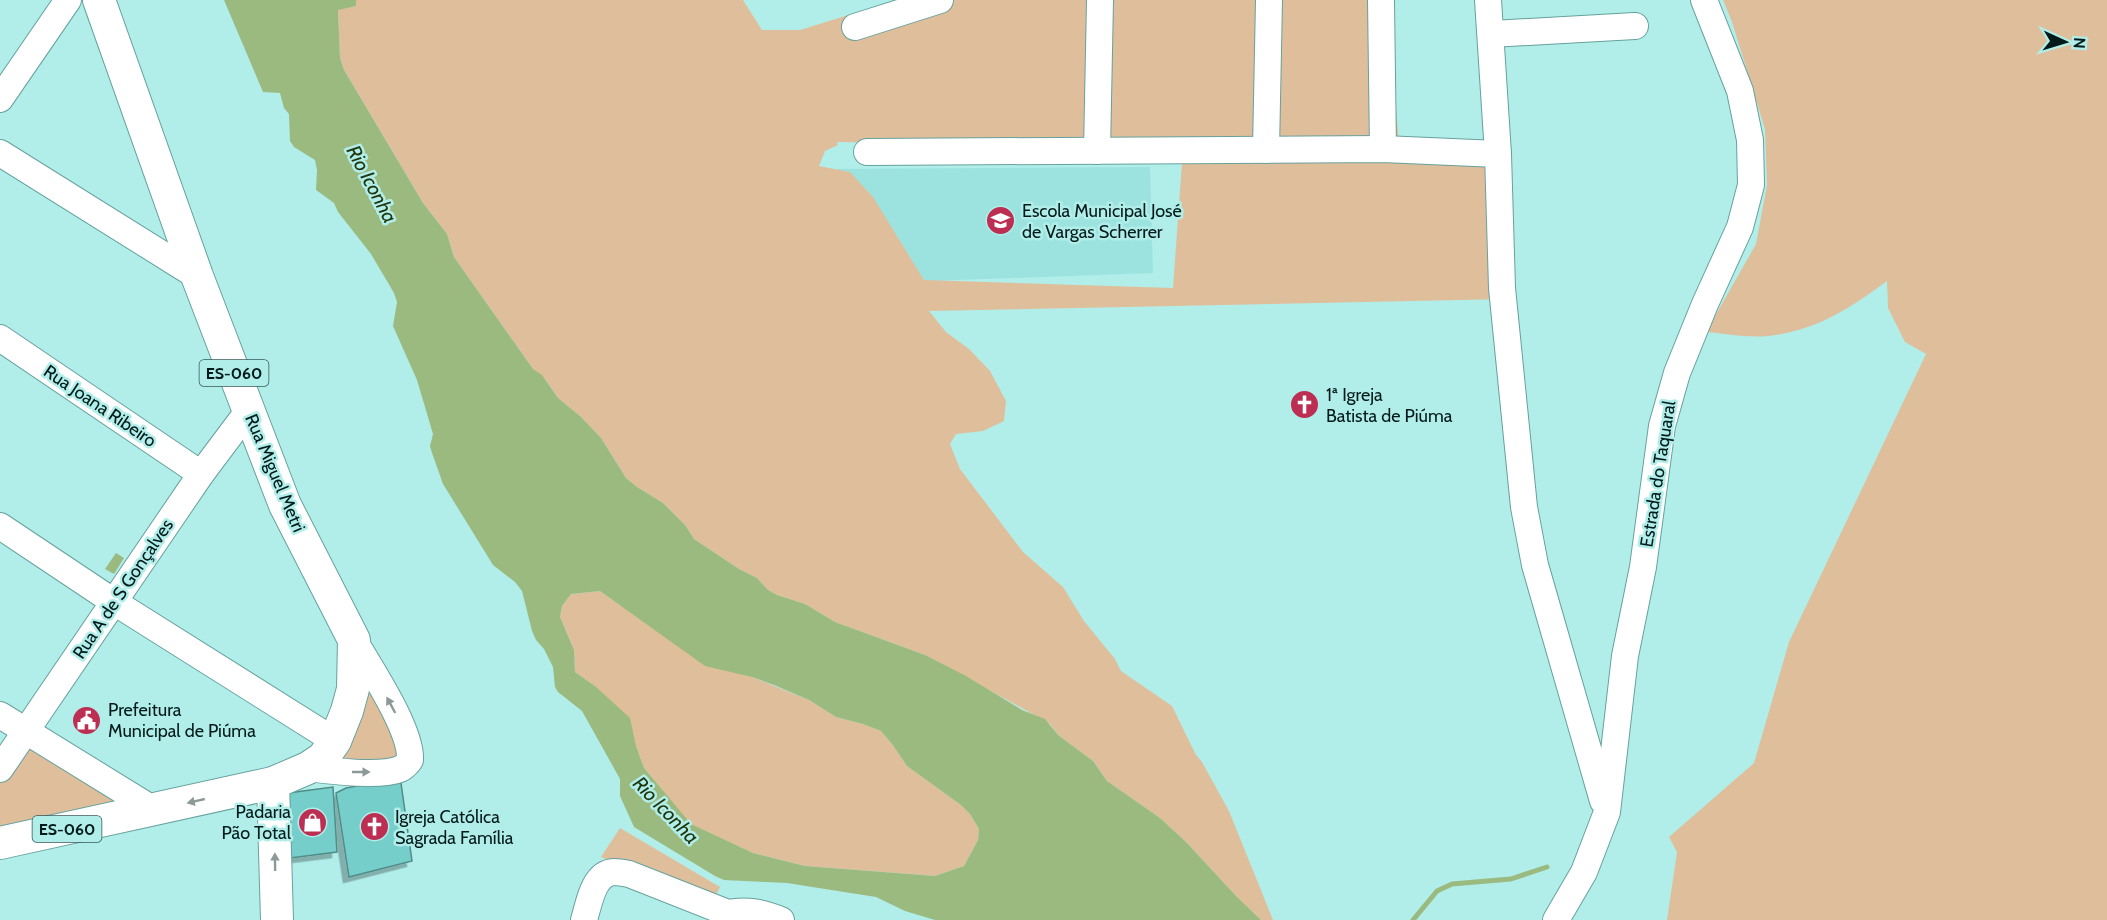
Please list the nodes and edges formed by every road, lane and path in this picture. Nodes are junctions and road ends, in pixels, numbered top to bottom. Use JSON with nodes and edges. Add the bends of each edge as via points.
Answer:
{"nodes":[{"id":1,"x":68,"y":0,"type":"edge"},
{"id":2,"x":99,"y":0,"type":"edge"},
{"id":3,"x":940,"y":0,"type":"edge"},
{"id":4,"x":1100,"y":0,"type":"edge"},
{"id":5,"x":1269,"y":0,"type":"edge"},
{"id":6,"x":1381,"y":0,"type":"edge"},
{"id":7,"x":1488,"y":0,"type":"edge"},
{"id":8,"x":1704,"y":0,"type":"edge"},
{"id":9,"x":1635,"y":26,"type":"dead end"},
{"id":10,"x":855,"y":27,"type":"dead end"},
{"id":11,"x":1492,"y":34,"type":"junction"},
{"id":12,"x":0,"y":99,"type":"edge"},
{"id":13,"x":1383,"y":149,"type":"junction"},
{"id":14,"x":1266,"y":150,"type":"junction"},
{"id":15,"x":1097,"y":151,"type":"junction"},
{"id":16,"x":867,"y":152,"type":"dead end"},
{"id":17,"x":0,"y":153,"type":"edge"},
{"id":18,"x":1498,"y":154,"type":"junction"},
{"id":19,"x":197,"y":276,"type":"junction"},
{"id":20,"x":0,"y":338,"type":"edge"},
{"id":21,"x":249,"y":410,"type":"junction"},
{"id":22,"x":201,"y":474,"type":"junction"},
{"id":23,"x":0,"y":526,"type":"edge"},
{"id":24,"x":114,"y":602,"type":"junction"},
{"id":25,"x":354,"y":640,"type":"junction"},
{"id":26,"x":0,"y":715,"type":"edge"},
{"id":27,"x":25,"y":731,"type":"junction"},
{"id":28,"x":336,"y":741,"type":"junction"},
{"id":29,"x":308,"y":768,"type":"junction"},
{"id":30,"x":0,"y":769,"type":"edge"},
{"id":31,"x":273,"y":783,"type":"junction"},
{"id":32,"x":154,"y":810,"type":"junction"},
{"id":33,"x":1607,"y":812,"type":"junction"},
{"id":34,"x":0,"y":843,"type":"edge"},
{"id":35,"x":727,"y":917,"type":"edge"},
{"id":36,"x":277,"y":920,"type":"edge"},
{"id":37,"x":584,"y":920,"type":"edge"},
{"id":38,"x":781,"y":920,"type":"edge"},
{"id":39,"x":1557,"y":920,"type":"edge"}],
"edges":[{"from":1,"to":12,"type":"street"},
{"from":2,"to":19,"type":"main road","name":"Rua Miguel Metri","number":"ES-060"},
{"from":3,"to":10,"type":"street"},
{"from":4,"to":15,"type":"street"},
{"from":5,"to":14,"type":"street"},
{"from":6,"to":13,"type":"street"},
{"from":7,"to":11,"type":"street"},
{"from":8,"to":33,"type":"street","name":"Estrada do Taquaral","via":[[1740,90],[1750,140],[1750,185],[1740,227],[1677,373],[1662,426],[1643,567],[1625,656]]},
{"from":9,"to":11,"type":"street"},
{"from":11,"to":18,"type":"street"},
{"from":13,"to":14,"type":"street"},
{"from":13,"to":18,"type":"street"},
{"from":14,"to":15,"type":"street"},
{"from":15,"to":16,"type":"street"},
{"from":17,"to":19,"type":"street"},
{"from":18,"to":33,"type":"street","via":[[1502,288],[1524,507],[1535,565]]},
{"from":19,"to":21,"type":"main road","name":"Rua Miguel Metri","number":"ES-060"},
{"from":20,"to":22,"type":"street","name":"Rua Joana Ribeiro"},
{"from":21,"to":22,"type":"street","name":"Rua A de S Gonçalves"},
{"from":21,"to":25,"type":"main road","name":"Rua Miguel Metri","number":"ES-060","via":[[285,505]]},
{"from":22,"to":24,"type":"street","name":"Rua A de S Gonçalves"},
{"from":23,"to":24,"type":"street"},
{"from":24,"to":27,"type":"street","name":"Rua A de S Gonçalves"},
{"from":24,"to":28,"type":"street"},
{"from":25,"to":28,"type":"main road","name":"Rua Miguel Metri","number":"ES-060","via":[[353,689]]},
{"from":29,"to":25,"type":"street","one_way":true,"via":[[393,771],[410,759],[399,721]]},
{"from":26,"to":27,"type":"street"},
{"from":27,"to":30,"type":"street","name":"Rua A de S Gonçalves"},
{"from":27,"to":32,"type":"street"},
{"from":28,"to":29,"type":"main road","number":"ES-060","via":[[323,758]]},
{"from":29,"to":31,"type":"main road","number":"ES-060"},
{"from":31,"to":32,"type":"main road","number":"ES-060","one_way":true},
{"from":36,"to":31,"type":"main road","one_way":true},
{"from":32,"to":34,"type":"main road","number":"ES-060"},
{"from":33,"to":39,"type":"street","name":"Estrada do Taquaral","via":[[1584,872]]},
{"from":35,"to":37,"type":"street","via":[[629,874],[612,872],[594,888]]},
{"from":35,"to":38,"type":"street","via":[[741,910]]}]}
